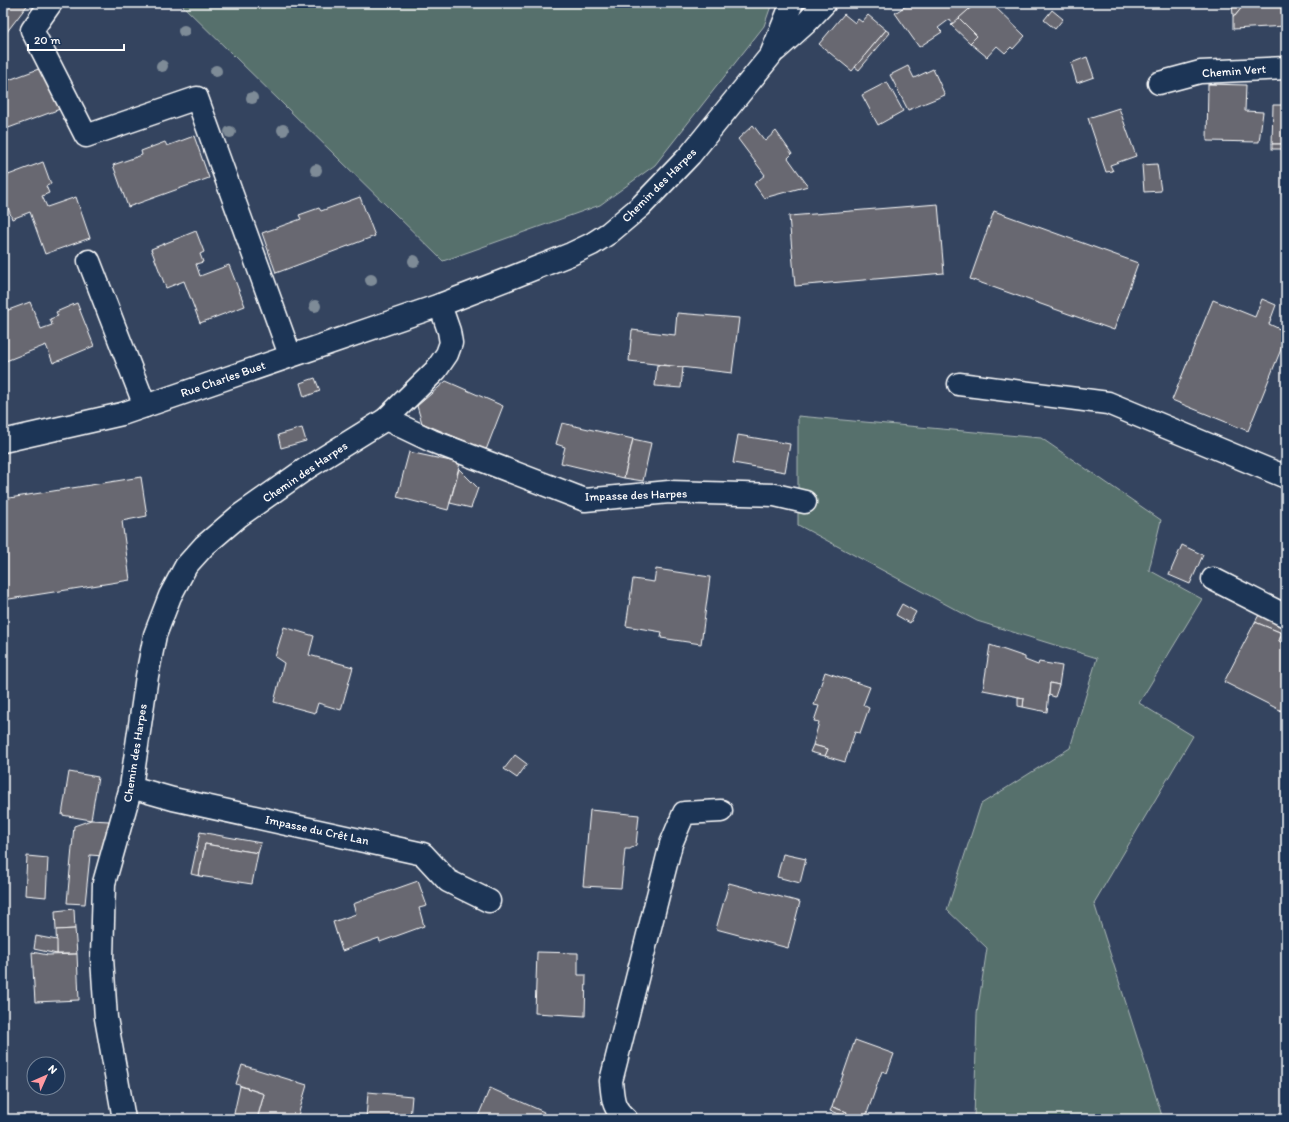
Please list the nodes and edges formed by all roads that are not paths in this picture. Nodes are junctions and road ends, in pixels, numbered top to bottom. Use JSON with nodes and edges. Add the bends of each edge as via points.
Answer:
{"nodes":[{"id":1,"x":51,"y":3,"type":"edge"},
{"id":2,"x":792,"y":3,"type":"edge"},
{"id":3,"x":825,"y":3,"type":"edge"},
{"id":4,"x":770,"y":55,"type":"junction"},
{"id":5,"x":1286,"y":68,"type":"edge"},
{"id":6,"x":1159,"y":83,"type":"dead end"},
{"id":7,"x":89,"y":261,"type":"dead end"},
{"id":8,"x":440,"y":305,"type":"junction"},
{"id":9,"x":290,"y":355,"type":"junction"},
{"id":10,"x":958,"y":384,"type":"dead end"},
{"id":11,"x":145,"y":406,"type":"junction"},
{"id":12,"x":386,"y":419,"type":"junction"},
{"id":13,"x":3,"y":441,"type":"edge"},
{"id":14,"x":1286,"y":477,"type":"edge"},
{"id":15,"x":805,"y":502,"type":"dead end"},
{"id":16,"x":1213,"y":579,"type":"dead end"},
{"id":17,"x":1286,"y":616,"type":"edge"},
{"id":18,"x":131,"y":788,"type":"junction"},
{"id":19,"x":721,"y":811,"type":"dead end"},
{"id":20,"x":489,"y":901,"type":"dead end"},
{"id":21,"x":124,"y":1119,"type":"edge"},
{"id":22,"x":626,"y":1119,"type":"edge"}],
"edges":[{"from":1,"to":9,"type":"street","via":[[32,30],[86,136],[197,98]]},
{"from":2,"to":4,"type":"street","name":"Chemin des Harpes"},
{"from":3,"to":4,"type":"street"},
{"from":4,"to":8,"type":"street","name":"Chemin des Harpes","via":[[690,155],[641,206],[609,233],[571,254]]},
{"from":5,"to":6,"type":"street","name":"Chemin Vert","via":[[1200,72]]},
{"from":7,"to":11,"type":"street"},
{"from":8,"to":9,"type":"street","name":"Rue Charles Buet"},
{"from":8,"to":12,"type":"street","name":"Chemin des Harpes","via":[[451,337],[450,349],[436,370]]},
{"from":9,"to":11,"type":"street","name":"Rue Charles Buet"},
{"from":10,"to":14,"type":"street","via":[[1108,403]]},
{"from":11,"to":13,"type":"street","name":"Rue Charles Buet","via":[[122,414]]},
{"from":12,"to":15,"type":"street","name":"Impasse des Harpes","via":[[432,440],[585,500],[669,492],[775,495]]},
{"from":12,"to":18,"type":"street","name":"Chemin des Harpes","via":[[307,468],[239,516],[204,546],[186,566],[170,596],[155,635]]},
{"from":16,"to":17,"type":"street"},
{"from":18,"to":20,"type":"street","name":"Impasse du Crêt Lan","via":[[423,854],[448,882]]},
{"from":18,"to":21,"type":"street","name":"Chemin des Harpes","via":[[104,883],[102,943],[106,1018]]},
{"from":19,"to":22,"type":"street","via":[[684,814],[671,844],[612,1081],[613,1102],[618,1112]]}]}
